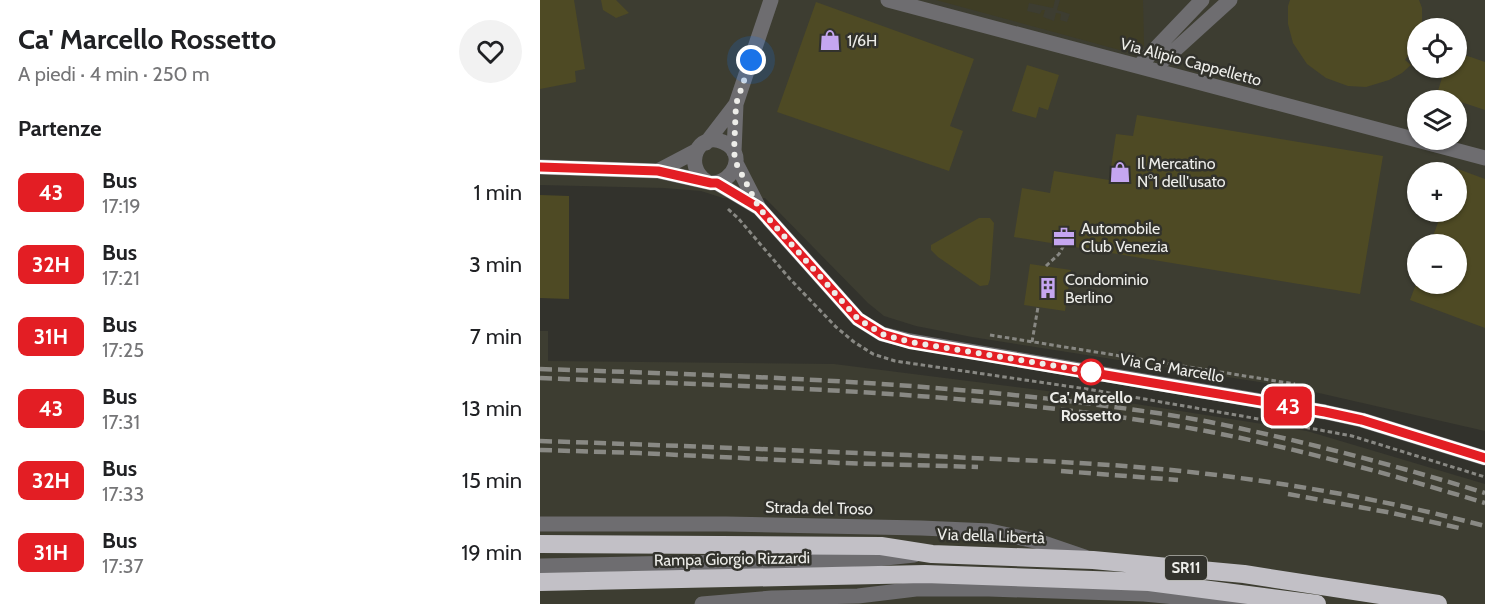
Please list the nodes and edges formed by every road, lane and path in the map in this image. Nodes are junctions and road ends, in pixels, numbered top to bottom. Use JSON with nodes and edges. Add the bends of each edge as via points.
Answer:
{"nodes":[{"id":1,"x":771,"y":0,"type":"edge"},
{"id":2,"x":888,"y":0,"type":"edge"},
{"id":3,"x":1202,"y":0,"type":"edge"},
{"id":4,"x":1230,"y":0,"type":"edge"},
{"id":5,"x":1165,"y":59,"type":"dead end"},
{"id":6,"x":1139,"y":66,"type":"junction"},
{"id":7,"x":736,"y":104,"type":"junction"},
{"id":8,"x":701,"y":147,"type":"junction"},
{"id":9,"x":735,"y":157,"type":"junction"},
{"id":10,"x":1485,"y":158,"type":"edge"},
{"id":11,"x":540,"y":167,"type":"edge"},
{"id":12,"x":658,"y":171,"type":"junction"},
{"id":13,"x":711,"y":182,"type":"junction"},
{"id":14,"x":726,"y":207,"type":"dead end"},
{"id":15,"x":759,"y":208,"type":"junction"},
{"id":16,"x":1064,"y":245,"type":"dead end"},
{"id":17,"x":1046,"y":266,"type":"dead end"},
{"id":18,"x":790,"y":279,"type":"dead end"},
{"id":19,"x":1038,"y":307,"type":"dead end"},
{"id":20,"x":990,"y":335,"type":"dead end"},
{"id":21,"x":1032,"y":342,"type":"junction"},
{"id":22,"x":1294,"y":384,"type":"dead end"},
{"id":23,"x":1485,"y":458,"type":"edge"},
{"id":24,"x":540,"y":525,"type":"edge"},
{"id":25,"x":540,"y":544,"type":"edge"},
{"id":26,"x":932,"y":554,"type":"junction"},
{"id":27,"x":1093,"y":560,"type":"junction"},
{"id":28,"x":540,"y":566,"type":"edge"},
{"id":29,"x":616,"y":572,"type":"junction"},
{"id":30,"x":540,"y":582,"type":"edge"},
{"id":31,"x":702,"y":604,"type":"edge"},
{"id":32,"x":1252,"y":604,"type":"edge"},
{"id":33,"x":1317,"y":604,"type":"edge"},
{"id":34,"x":1438,"y":604,"type":"edge"}],
"edges":[{"from":1,"to":7,"type":"street"},
{"from":2,"to":6,"type":"street","name":"Via Alipio Cappelletto"},
{"from":3,"to":6,"type":"street"},
{"from":4,"to":5,"type":"street"},
{"from":6,"to":10,"type":"street","name":"Via Alipio Cappelletto"},
{"from":7,"to":8,"type":"street"},
{"from":7,"to":9,"type":"street"},
{"from":8,"to":9,"type":"street","via":[[724,142]]},
{"from":8,"to":12,"type":"street","name":"Via Ca' Marcello"},
{"from":8,"to":13,"type":"street","via":[[694,168]]},
{"from":9,"to":13,"type":"street","via":[[730,176]]},
{"from":9,"to":15,"type":"street","name":"Via Ca' Marcello"},
{"from":11,"to":12,"type":"street","name":"Via Ca' Marcello"},
{"from":12,"to":13,"type":"street","name":"Via Ca' Marcello"},
{"from":13,"to":15,"type":"street","name":"Via Ca' Marcello"},
{"from":14,"to":18,"type":"path"},
{"from":15,"to":23,"type":"street","name":"Via Ca' Marcello","via":[[858,319],[882,334],[910,342],[1325,412]]},
{"from":16,"to":17,"type":"path"},
{"from":19,"to":21,"type":"path"},
{"from":20,"to":21,"type":"path"},
{"from":21,"to":22,"type":"path"},
{"from":24,"to":27,"type":"street","name":"Strada del Troso","via":[[726,524],[990,531],[1044,543]]},
{"from":25,"to":26,"type":"highway","name":"Via della Libertà","via":[[881,546]]},
{"from":26,"to":27,"type":"highway","name":"Via della Libertà","number":"SR11"},
{"from":26,"to":29,"type":"street"},
{"from":27,"to":34,"type":"highway","name":"Via della Libertà","number":"SR11","via":[[1244,574]]},
{"from":28,"to":29,"type":"street"},
{"from":29,"to":30,"type":"highway","name":"Rampa Giorgio Rizzardi"},
{"from":29,"to":33,"type":"highway","name":"Rampa Giorgio Rizzardi","number":"SR11","via":[[926,574],[1149,582]]},
{"from":31,"to":32,"type":"street","via":[[916,589],[1088,591]]}]}
